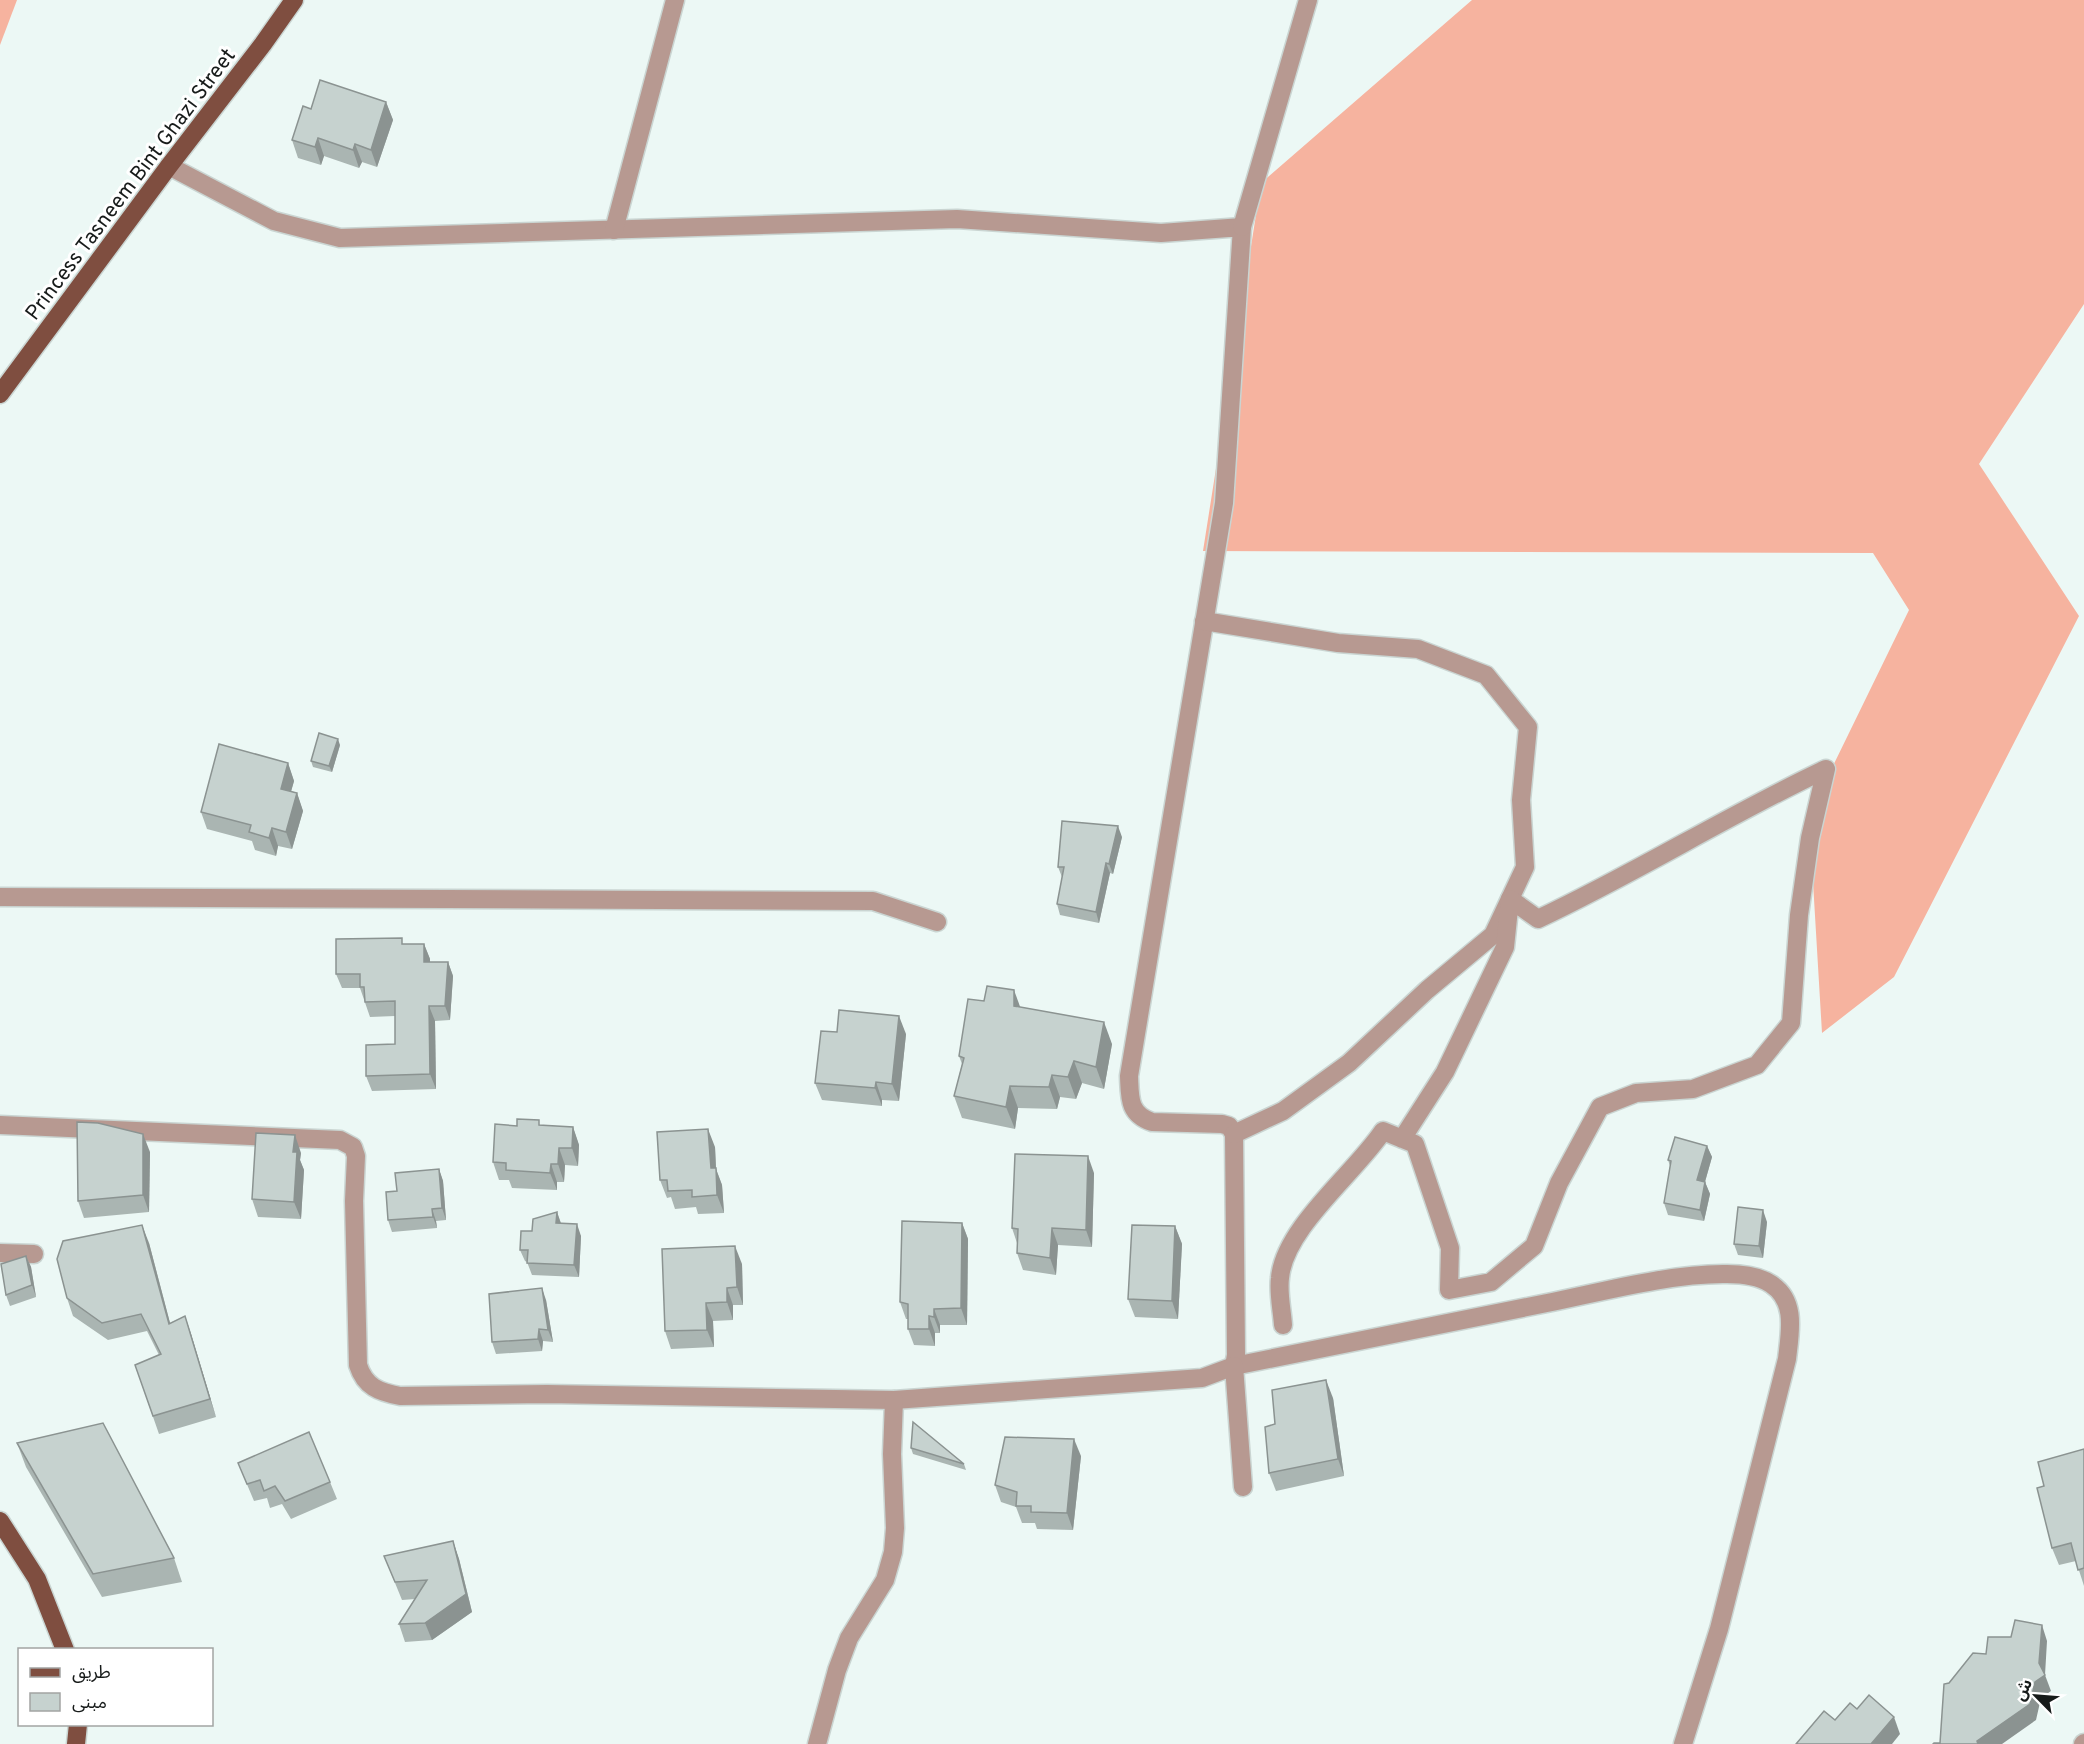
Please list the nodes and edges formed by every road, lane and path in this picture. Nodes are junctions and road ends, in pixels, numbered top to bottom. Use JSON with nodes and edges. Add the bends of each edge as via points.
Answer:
{"nodes":[{"id":1,"x":294,"y":0,"type":"edge"},
{"id":2,"x":675,"y":0,"type":"edge"},
{"id":3,"x":1308,"y":0,"type":"edge"},
{"id":4,"x":169,"y":166,"type":"junction"},
{"id":5,"x":1242,"y":227,"type":"junction"},
{"id":6,"x":614,"y":230,"type":"junction"},
{"id":7,"x":0,"y":394,"type":"edge"},
{"id":8,"x":1204,"y":621,"type":"junction"},
{"id":9,"x":0,"y":897,"type":"edge"},
{"id":10,"x":1510,"y":899,"type":"junction"},
{"id":11,"x":938,"y":922,"type":"dead end"},
{"id":12,"x":0,"y":1125,"type":"edge"},
{"id":13,"x":1234,"y":1134,"type":"junction"},
{"id":14,"x":1402,"y":1139,"type":"junction"},
{"id":15,"x":0,"y":1253,"type":"edge"},
{"id":16,"x":34,"y":1254,"type":"dead end"},
{"id":17,"x":1283,"y":1324,"type":"dead end"},
{"id":18,"x":1234,"y":1366,"type":"junction"},
{"id":19,"x":894,"y":1400,"type":"junction"},
{"id":20,"x":1243,"y":1487,"type":"dead end"},
{"id":21,"x":0,"y":1521,"type":"edge"},
{"id":22,"x":64,"y":1648,"type":"edge"},
{"id":23,"x":78,"y":1726,"type":"edge"},
{"id":24,"x":76,"y":1744,"type":"edge"},
{"id":25,"x":816,"y":1744,"type":"edge"},
{"id":26,"x":1683,"y":1744,"type":"edge"}],
"edges":[{"from":1,"to":4,"type":"main road","name":"Princess Tasneem Bint Ghazi Street"},
{"from":2,"to":6,"type":"street"},
{"from":3,"to":5,"type":"street"},
{"from":4,"to":6,"type":"street","via":[[273,221],[340,238]]},
{"from":4,"to":7,"type":"main road","name":"Princess Tasneem Bint Ghazi Street"},
{"from":5,"to":6,"type":"street","via":[[1161,233],[957,219]]},
{"from":5,"to":8,"type":"street","via":[[1224,503]]},
{"from":8,"to":10,"type":"street","via":[[1338,643],[1418,649],[1486,675],[1528,726],[1521,800],[1525,867]]},
{"from":8,"to":13,"type":"street","via":[[1129,1076],[1135,1113],[1152,1122],[1222,1124]]},
{"from":9,"to":11,"type":"street","via":[[873,901]]},
{"from":10,"to":13,"type":"street","via":[[1493,935],[1349,1063],[1283,1111]]},
{"from":10,"to":14,"type":"street","via":[[1505,947],[1445,1072]]},
{"from":10,"to":14,"type":"street","via":[[1538,919],[1826,769],[1810,838],[1791,1023],[1757,1065],[1693,1089],[1635,1093],[1600,1107],[1559,1183],[1534,1246],[1491,1282],[1449,1290],[1450,1248],[1415,1144]]},
{"from":12,"to":19,"type":"street","via":[[340,1140],[350,1145],[356,1156],[358,1365],[369,1386],[387,1394]]},
{"from":13,"to":18,"type":"street"},
{"from":14,"to":17,"type":"street","via":[[1383,1131],[1296,1233],[1280,1276]]},
{"from":15,"to":16,"type":"street"},
{"from":18,"to":19,"type":"street","via":[[1202,1378]]},
{"from":18,"to":20,"type":"street"},
{"from":18,"to":26,"type":"street","via":[[1636,1285],[1726,1274],[1770,1283],[1786,1300],[1790,1313],[1787,1359],[1719,1629]]},
{"from":19,"to":25,"type":"street","via":[[893,1552],[885,1580],[849,1638]]},
{"from":21,"to":22,"type":"main road","via":[[37,1580]]},
{"from":23,"to":24,"type":"main road"}]}
